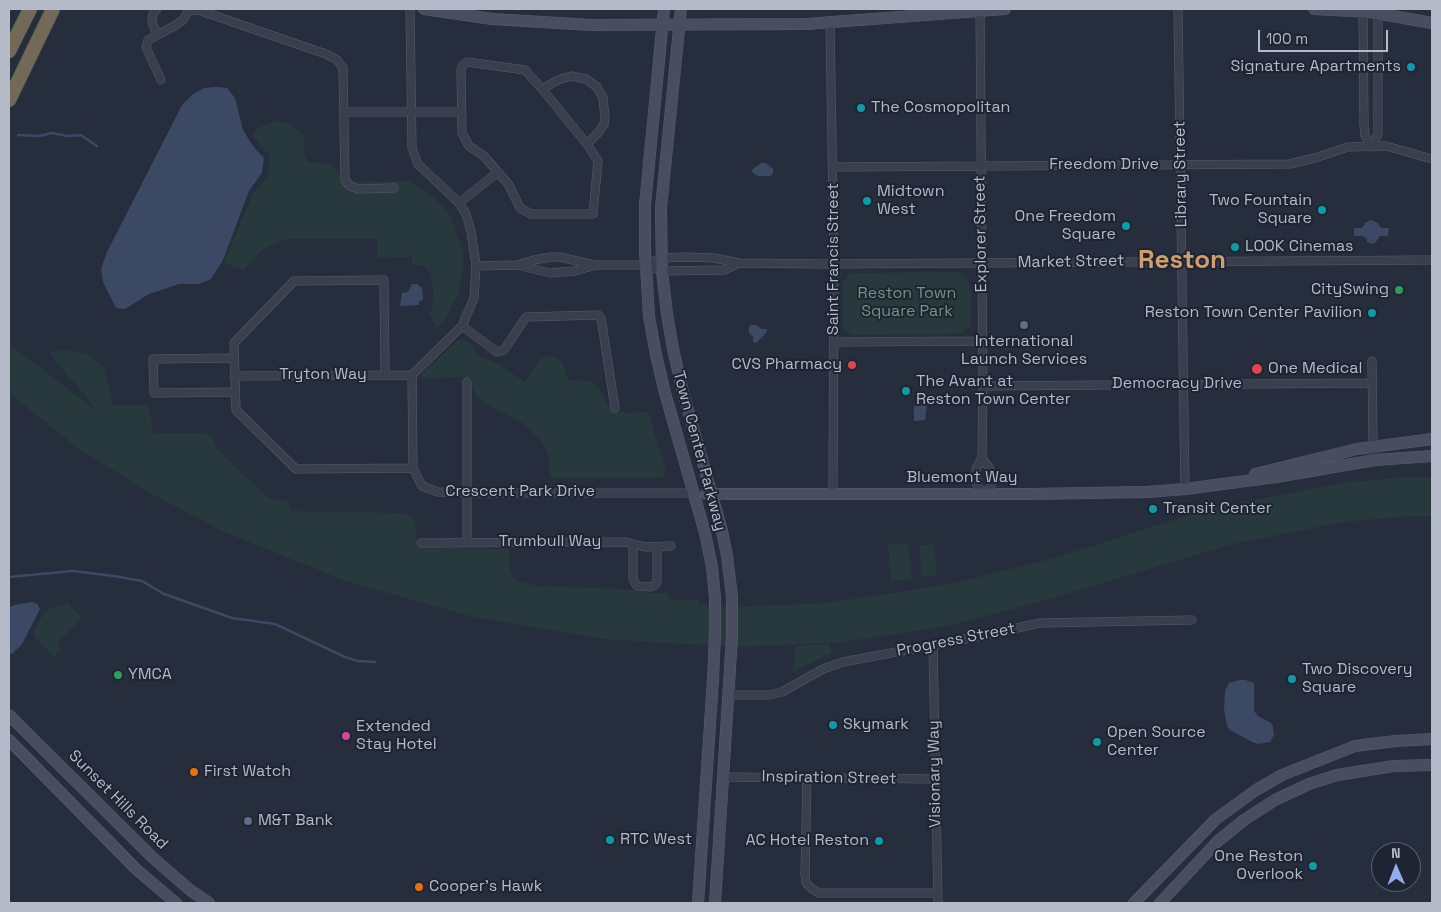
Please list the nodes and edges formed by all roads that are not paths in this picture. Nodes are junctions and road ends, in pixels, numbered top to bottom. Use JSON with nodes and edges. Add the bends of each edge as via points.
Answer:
{"nodes":[{"id":1,"x":30,"y":9,"type":"edge"},
{"id":2,"x":53,"y":9,"type":"edge"},
{"id":3,"x":157,"y":9,"type":"edge"},
{"id":4,"x":410,"y":9,"type":"edge"},
{"id":5,"x":424,"y":9,"type":"edge"},
{"id":6,"x":664,"y":9,"type":"edge"},
{"id":7,"x":681,"y":9,"type":"edge"},
{"id":8,"x":1005,"y":9,"type":"edge"},
{"id":9,"x":1178,"y":9,"type":"edge"},
{"id":10,"x":1314,"y":9,"type":"edge"},
{"id":11,"x":191,"y":10,"type":"edge"},
{"id":12,"x":980,"y":10,"type":"edge"},
{"id":13,"x":1363,"y":10,"type":"edge"},
{"id":14,"x":1378,"y":11,"type":"edge"},
{"id":15,"x":830,"y":23,"type":"junction"},
{"id":16,"x":1432,"y":23,"type":"edge"},
{"id":17,"x":662,"y":25,"type":"junction"},
{"id":18,"x":678,"y":25,"type":"junction"},
{"id":19,"x":157,"y":34,"type":"junction"},
{"id":20,"x":9,"y":51,"type":"edge"},
{"id":21,"x":161,"y":80,"type":"dead end"},
{"id":22,"x":542,"y":89,"type":"junction"},
{"id":23,"x":9,"y":100,"type":"edge"},
{"id":24,"x":345,"y":112,"type":"junction"},
{"id":25,"x":411,"y":112,"type":"junction"},
{"id":26,"x":461,"y":112,"type":"junction"},
{"id":27,"x":587,"y":144,"type":"junction"},
{"id":28,"x":1371,"y":147,"type":"junction"},
{"id":29,"x":1432,"y":159,"type":"edge"},
{"id":30,"x":834,"y":166,"type":"junction"},
{"id":31,"x":980,"y":166,"type":"junction"},
{"id":32,"x":1180,"y":166,"type":"junction"},
{"id":33,"x":498,"y":172,"type":"junction"},
{"id":34,"x":394,"y":188,"type":"dead end"},
{"id":35,"x":459,"y":203,"type":"junction"},
{"id":36,"x":662,"y":258,"type":"junction"},
{"id":37,"x":1432,"y":260,"type":"edge"},
{"id":38,"x":1182,"y":261,"type":"junction"},
{"id":39,"x":740,"y":263,"type":"junction"},
{"id":40,"x":981,"y":263,"type":"junction"},
{"id":41,"x":834,"y":264,"type":"junction"},
{"id":42,"x":594,"y":265,"type":"junction"},
{"id":43,"x":645,"y":265,"type":"junction"},
{"id":44,"x":476,"y":266,"type":"junction"},
{"id":45,"x":517,"y":266,"type":"junction"},
{"id":46,"x":662,"y":270,"type":"junction"},
{"id":47,"x":462,"y":326,"type":"junction"},
{"id":48,"x":982,"y":341,"type":"junction"},
{"id":49,"x":834,"y":342,"type":"junction"},
{"id":50,"x":234,"y":358,"type":"junction"},
{"id":51,"x":1372,"y":362,"type":"dead end"},
{"id":52,"x":412,"y":374,"type":"junction"},
{"id":53,"x":385,"y":375,"type":"junction"},
{"id":54,"x":234,"y":376,"type":"junction"},
{"id":55,"x":467,"y":382,"type":"dead end"},
{"id":56,"x":1372,"y":383,"type":"junction"},
{"id":57,"x":1183,"y":384,"type":"junction"},
{"id":58,"x":983,"y":386,"type":"junction"},
{"id":59,"x":235,"y":392,"type":"junction"},
{"id":60,"x":615,"y":408,"type":"dead end"},
{"id":61,"x":1432,"y":440,"type":"edge"},
{"id":62,"x":1373,"y":446,"type":"junction"},
{"id":63,"x":1432,"y":456,"type":"edge"},
{"id":64,"x":982,"y":458,"type":"junction"},
{"id":65,"x":1375,"y":460,"type":"junction"},
{"id":66,"x":413,"y":468,"type":"junction"},
{"id":67,"x":1229,"y":482,"type":"junction"},
{"id":68,"x":1185,"y":489,"type":"junction"},
{"id":69,"x":468,"y":493,"type":"junction"},
{"id":70,"x":694,"y":493,"type":"junction"},
{"id":71,"x":712,"y":494,"type":"junction"},
{"id":72,"x":833,"y":494,"type":"junction"},
{"id":73,"x":984,"y":494,"type":"junction"},
{"id":74,"x":421,"y":543,"type":"dead end"},
{"id":75,"x":467,"y":543,"type":"junction"},
{"id":76,"x":633,"y":544,"type":"junction"},
{"id":77,"x":671,"y":546,"type":"dead end"},
{"id":78,"x":657,"y":547,"type":"junction"},
{"id":79,"x":1192,"y":620,"type":"dead end"},
{"id":80,"x":933,"y":645,"type":"junction"},
{"id":81,"x":728,"y":694,"type":"junction"},
{"id":82,"x":9,"y":715,"type":"edge"},
{"id":83,"x":1432,"y":739,"type":"edge"},
{"id":84,"x":9,"y":740,"type":"edge"},
{"id":85,"x":1432,"y":764,"type":"edge"},
{"id":86,"x":723,"y":777,"type":"junction"},
{"id":87,"x":807,"y":778,"type":"junction"},
{"id":88,"x":935,"y":779,"type":"junction"},
{"id":89,"x":937,"y":893,"type":"junction"},
{"id":90,"x":176,"y":903,"type":"edge"},
{"id":91,"x":209,"y":903,"type":"edge"},
{"id":92,"x":698,"y":903,"type":"edge"},
{"id":93,"x":715,"y":903,"type":"edge"},
{"id":94,"x":938,"y":903,"type":"edge"},
{"id":95,"x":1134,"y":903,"type":"edge"},
{"id":96,"x":1160,"y":903,"type":"edge"}],
"edges":[{"from":1,"to":20,"type":"highway"},
{"from":2,"to":23,"type":"highway"},
{"from":3,"to":19,"type":"street","via":[[152,22]]},
{"from":4,"to":25,"type":"street"},
{"from":5,"to":17,"type":"main road","via":[[547,24]]},
{"from":6,"to":17,"type":"main road","name":"Town Center Parkway"},
{"from":7,"to":18,"type":"main road","name":"Town Center Parkway"},
{"from":8,"to":12,"type":"main road"},
{"from":9,"to":32,"type":"street","name":"Library Street"},
{"from":10,"to":13,"type":"main road"},
{"from":11,"to":19,"type":"street","via":[[176,25]]},
{"from":11,"to":24,"type":"street","via":[[337,60],[343,68]]},
{"from":12,"to":15,"type":"main road"},
{"from":12,"to":31,"type":"street","name":"Explorer Street"},
{"from":13,"to":14,"type":"main road"},
{"from":13,"to":28,"type":"street","via":[[1364,124]]},
{"from":14,"to":16,"type":"main road"},
{"from":14,"to":28,"type":"street","via":[[1378,134]]},
{"from":15,"to":18,"type":"main road"},
{"from":15,"to":30,"type":"street","name":"Saint Francis Street"},
{"from":17,"to":18,"type":"main road"},
{"from":17,"to":43,"type":"main road","name":"Town Center Parkway","via":[[645,205]]},
{"from":18,"to":36,"type":"main road","name":"Town Center Parkway","via":[[662,199]]},
{"from":19,"to":21,"type":"street","via":[[148,40],[146,47]]},
{"from":22,"to":26,"type":"street","via":[[525,70],[467,62],[461,70]]},
{"from":22,"to":27,"type":"street"},
{"from":22,"to":27,"type":"street","via":[[571,76],[586,79],[597,87],[603,98],[604,124]]},
{"from":24,"to":25,"type":"street"},
{"from":24,"to":34,"type":"street","via":[[344,180],[358,189]]},
{"from":25,"to":26,"type":"street"},
{"from":25,"to":35,"type":"street","via":[[412,148],[418,164]]},
{"from":26,"to":33,"type":"street","via":[[462,133],[469,146],[484,156]]},
{"from":27,"to":33,"type":"street","via":[[598,161],[593,214],[531,214],[520,208],[509,185]]},
{"from":28,"to":29,"type":"street","name":"Freedom Drive","via":[[1392,147]]},
{"from":28,"to":32,"type":"street","name":"Freedom Drive","via":[[1348,147],[1290,164]]},
{"from":30,"to":31,"type":"street","name":"Freedom Drive"},
{"from":30,"to":41,"type":"street","name":"Saint Francis Street"},
{"from":31,"to":32,"type":"street","name":"Freedom Drive"},
{"from":31,"to":40,"type":"street","name":"Explorer Street"},
{"from":32,"to":38,"type":"street","name":"Library Street"},
{"from":33,"to":35,"type":"street"},
{"from":35,"to":44,"type":"street","via":[[471,231]]},
{"from":36,"to":39,"type":"street","name":"Market Street","via":[[714,258]]},
{"from":36,"to":43,"type":"street","name":"Market Street"},
{"from":36,"to":46,"type":"main road","name":"Town Center Parkway"},
{"from":37,"to":38,"type":"street","name":"Market Street"},
{"from":38,"to":40,"type":"street","name":"Market Street"},
{"from":38,"to":57,"type":"street","name":"Library Street"},
{"from":39,"to":41,"type":"street","name":"Market Street"},
{"from":39,"to":46,"type":"street","name":"Market Street","via":[[725,270]]},
{"from":40,"to":41,"type":"street","name":"Market Street"},
{"from":40,"to":48,"type":"street","name":"Explorer Street"},
{"from":41,"to":49,"type":"street","name":"Saint Francis Street"},
{"from":42,"to":43,"type":"street","name":"Market Street"},
{"from":42,"to":45,"type":"street","name":"Market Street","via":[[575,271],[550,273]]},
{"from":42,"to":45,"type":"street","name":"Market Street","via":[[551,257]]},
{"from":43,"to":46,"type":"street","name":"Market Street"},
{"from":43,"to":70,"type":"main road","name":"Town Center Parkway","via":[[649,316],[658,362]]},
{"from":44,"to":45,"type":"street","name":"Market Street"},
{"from":44,"to":47,"type":"street","via":[[474,298]]},
{"from":46,"to":71,"type":"main road","name":"Town Center Parkway","via":[[673,349]]},
{"from":47,"to":52,"type":"street"},
{"from":47,"to":60,"type":"street","via":[[497,352],[504,350],[526,317],[598,316],[601,318]]},
{"from":48,"to":49,"type":"street"},
{"from":48,"to":58,"type":"street","name":"Explorer Street"},
{"from":49,"to":72,"type":"street","name":"Saint Francis Street"},
{"from":50,"to":53,"type":"street","via":[[234,342],[294,281],[384,280]]},
{"from":50,"to":54,"type":"street"},
{"from":50,"to":59,"type":"street","via":[[153,359],[154,393]]},
{"from":51,"to":56,"type":"street"},
{"from":52,"to":53,"type":"street","name":"Tryton Way"},
{"from":52,"to":66,"type":"street"},
{"from":53,"to":54,"type":"street","name":"Tryton Way"},
{"from":54,"to":59,"type":"street"},
{"from":55,"to":69,"type":"street"},
{"from":56,"to":57,"type":"street","name":"Democracy Drive"},
{"from":56,"to":62,"type":"street"},
{"from":57,"to":58,"type":"street","name":"Democracy Drive"},
{"from":57,"to":68,"type":"street","name":"Library Street"},
{"from":58,"to":64,"type":"street","name":"Explorer Street"},
{"from":59,"to":66,"type":"street","via":[[236,410],[296,469]]},
{"from":61,"to":62,"type":"main road","name":"Bluemont Way"},
{"from":62,"to":65,"type":"street"},
{"from":62,"to":67,"type":"main road","name":"Bluemont Way"},
{"from":63,"to":65,"type":"main road","name":"Bluemont Way"},
{"from":64,"to":73,"type":"street","name":"Explorer Street","via":[[976,469],[976,486]]},
{"from":64,"to":73,"type":"street","name":"Explorer Street","via":[[990,469],[991,486]]},
{"from":65,"to":67,"type":"main road","name":"Bluemont Way"},
{"from":66,"to":69,"type":"street","name":"Crescent Park Drive","via":[[422,486],[438,492]]},
{"from":67,"to":68,"type":"main road","name":"Bluemont Way"},
{"from":68,"to":73,"type":"main road","name":"Bluemont Way","via":[[1105,494]]},
{"from":69,"to":70,"type":"street","name":"Crescent Park Drive"},
{"from":69,"to":75,"type":"street"},
{"from":70,"to":71,"type":"main road","name":"Bluemont Way"},
{"from":70,"to":92,"type":"main road","name":"Town Center Parkway","via":[[709,551],[715,614]]},
{"from":71,"to":72,"type":"main road","name":"Bluemont Way"},
{"from":71,"to":81,"type":"main road","name":"Town Center Parkway","via":[[722,531],[731,590],[733,617]]},
{"from":72,"to":73,"type":"main road","name":"Bluemont Way"},
{"from":74,"to":75,"type":"street","name":"Trumbull Way"},
{"from":75,"to":76,"type":"street","name":"Trumbull Way"},
{"from":76,"to":78,"type":"street","name":"Trumbull Way"},
{"from":76,"to":78,"type":"street","via":[[633,579],[638,586],[651,587],[657,582]]},
{"from":77,"to":78,"type":"street","name":"Trumbull Way"},
{"from":79,"to":80,"type":"street","name":"Progress Street","via":[[1040,622]]},
{"from":80,"to":81,"type":"street","name":"Progress Street","via":[[843,662],[770,695]]},
{"from":80,"to":88,"type":"street","name":"Visionary Way"},
{"from":81,"to":86,"type":"main road","name":"Town Center Parkway"},
{"from":82,"to":91,"type":"main road","name":"Sunset Hills Road","via":[[152,857]]},
{"from":83,"to":95,"type":"main road","via":[[1355,746],[1282,775],[1216,819]]},
{"from":84,"to":90,"type":"main road","via":[[137,870]]},
{"from":85,"to":96,"type":"main road","via":[[1394,766],[1337,776],[1309,784],[1275,800],[1218,841]]},
{"from":86,"to":87,"type":"street","name":"Inspiration Street"},
{"from":86,"to":93,"type":"main road","name":"Town Center Parkway"},
{"from":87,"to":88,"type":"street","name":"Inspiration Street"},
{"from":87,"to":89,"type":"street","via":[[805,874],[806,883],[812,889],[827,894]]},
{"from":88,"to":89,"type":"street","name":"Visionary Way"},
{"from":89,"to":94,"type":"street","name":"Visionary Way"}]}
